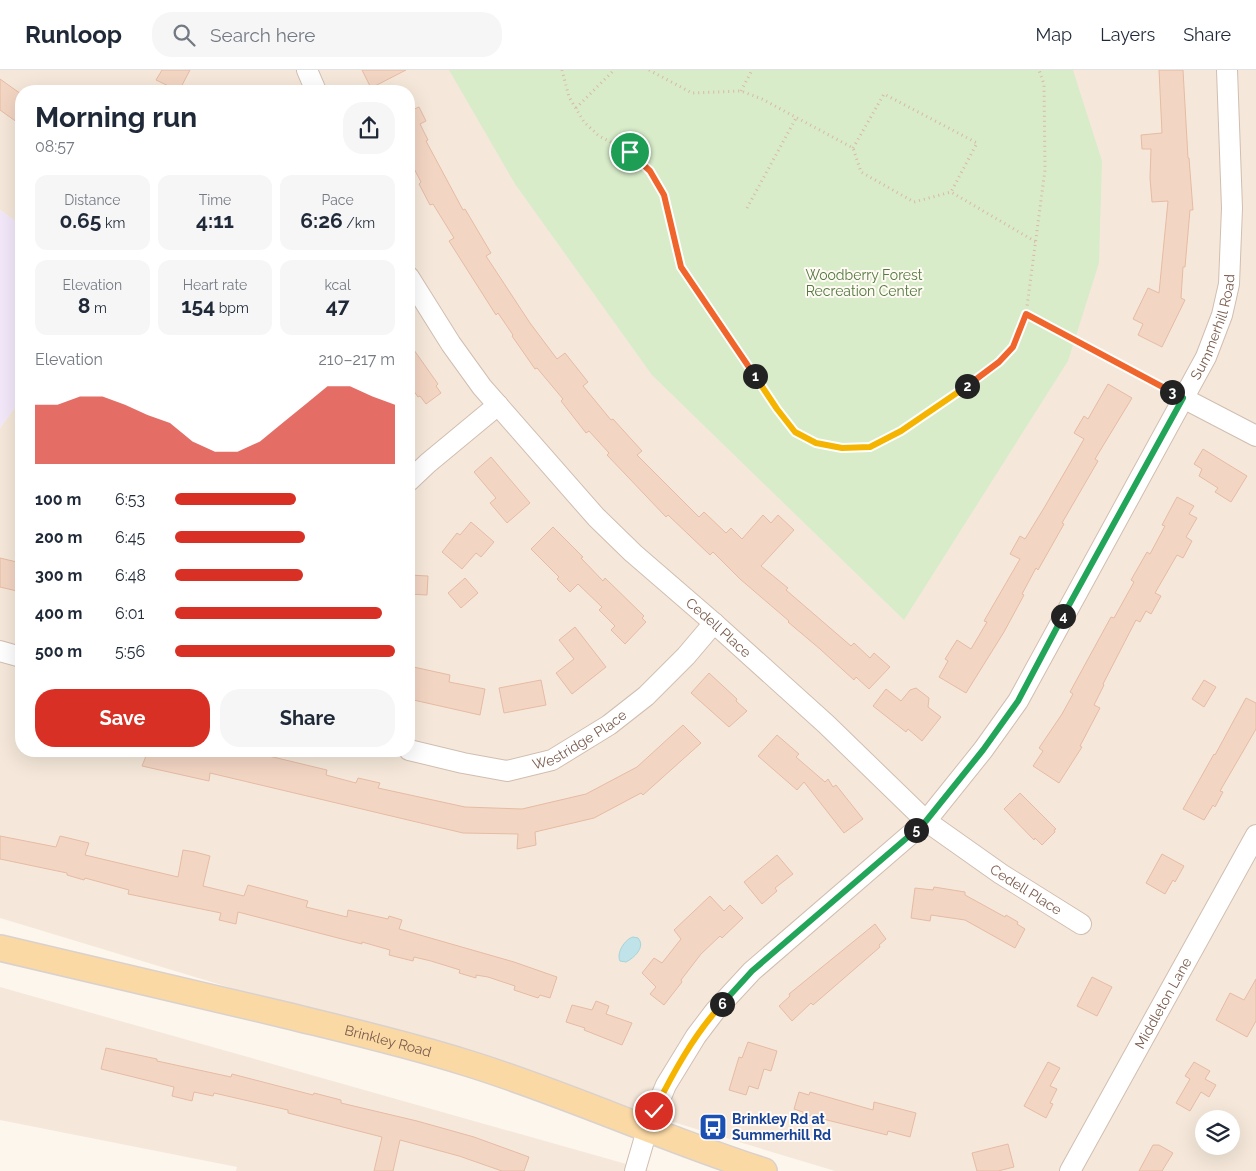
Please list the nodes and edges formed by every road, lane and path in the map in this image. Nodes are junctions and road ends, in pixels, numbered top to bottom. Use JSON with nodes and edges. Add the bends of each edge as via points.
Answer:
{"nodes":[{"id":1,"x":308,"y":70,"type":"edge"},
{"id":2,"x":562,"y":70,"type":"edge"},
{"id":3,"x":614,"y":70,"type":"edge"},
{"id":4,"x":649,"y":70,"type":"edge"},
{"id":5,"x":752,"y":70,"type":"edge"},
{"id":6,"x":1039,"y":70,"type":"edge"},
{"id":7,"x":1227,"y":70,"type":"edge"},
{"id":8,"x":314,"y":85,"type":"edge"},
{"id":9,"x":741,"y":91,"type":"junction"},
{"id":10,"x":576,"y":108,"type":"junction"},
{"id":11,"x":796,"y":118,"type":"junction"},
{"id":12,"x":853,"y":148,"type":"junction"},
{"id":13,"x":951,"y":192,"type":"junction"},
{"id":14,"x":747,"y":208,"type":"dead end"},
{"id":15,"x":1036,"y":242,"type":"junction"},
{"id":16,"x":415,"y":287,"type":"edge"},
{"id":17,"x":1026,"y":314,"type":"junction"},
{"id":18,"x":1183,"y":398,"type":"junction"},
{"id":19,"x":498,"y":405,"type":"junction"},
{"id":20,"x":1256,"y":436,"type":"edge"},
{"id":21,"x":415,"y":476,"type":"edge"},
{"id":22,"x":714,"y":623,"type":"junction"},
{"id":23,"x":0,"y":651,"type":"edge"},
{"id":24,"x":15,"y":655,"type":"edge"},
{"id":25,"x":415,"y":751,"type":"edge"},
{"id":26,"x":926,"y":821,"type":"junction"},
{"id":27,"x":1256,"y":835,"type":"edge"},
{"id":28,"x":1081,"y":924,"type":"dead end"},
{"id":29,"x":0,"y":948,"type":"edge"},
{"id":30,"x":647,"y":1130,"type":"junction"},
{"id":31,"x":635,"y":1171,"type":"edge"},
{"id":32,"x":764,"y":1171,"type":"edge"},
{"id":33,"x":1070,"y":1171,"type":"edge"}],
"edges":[{"from":1,"to":8,"type":"street"},
{"from":2,"to":10,"type":"path","via":[[569,98]]},
{"from":3,"to":10,"type":"path"},
{"from":4,"to":9,"type":"path","via":[[692,93]]},
{"from":5,"to":9,"type":"path"},
{"from":6,"to":15,"type":"path","via":[[1044,84],[1045,170]]},
{"from":7,"to":18,"type":"street","name":"Summerhill Road","via":[[1232,208],[1229,284],[1222,315],[1206,357]]},
{"from":9,"to":11,"type":"path"},
{"from":10,"to":17,"type":"path","via":[[584,122],[599,136],[630,152],[650,171],[664,195],[681,267],[777,409],[795,432],[816,443],[842,448],[870,447],[901,431],[999,362],[1013,347]]},
{"from":11,"to":12,"type":"path"},
{"from":11,"to":14,"type":"path"},
{"from":12,"to":13,"type":"path","via":[[861,172],[914,202]]},
{"from":12,"to":13,"type":"path","via":[[884,94],[977,143]]},
{"from":13,"to":15,"type":"path"},
{"from":15,"to":17,"type":"path"},
{"from":16,"to":19,"type":"street","name":"Cedell Place","via":[[451,344]]},
{"from":17,"to":18,"type":"path"},
{"from":18,"to":20,"type":"street"},
{"from":18,"to":26,"type":"street","name":"Summerhill Road","via":[[1018,701]]},
{"from":19,"to":21,"type":"street"},
{"from":19,"to":22,"type":"street","name":"Cedell Place","via":[[596,517]]},
{"from":22,"to":25,"type":"street","name":"Westridge Place","via":[[646,696],[610,725],[552,760],[507,771]]},
{"from":22,"to":26,"type":"street","name":"Cedell Place","via":[[826,724]]},
{"from":23,"to":24,"type":"street"},
{"from":26,"to":28,"type":"street","name":"Cedell Place","via":[[1001,874]]},
{"from":26,"to":30,"type":"street","name":"Summerhill Road","via":[[758,965],[726,998],[684,1054],[666,1085]]},
{"from":27,"to":33,"type":"street","name":"Middleton Lane"},
{"from":29,"to":30,"type":"main road","name":"Brinkley Road","via":[[392,1041],[509,1076]]},
{"from":30,"to":31,"type":"street","name":"Summerhill Road"},
{"from":30,"to":32,"type":"main road","name":"Brinkley Road"}]}
